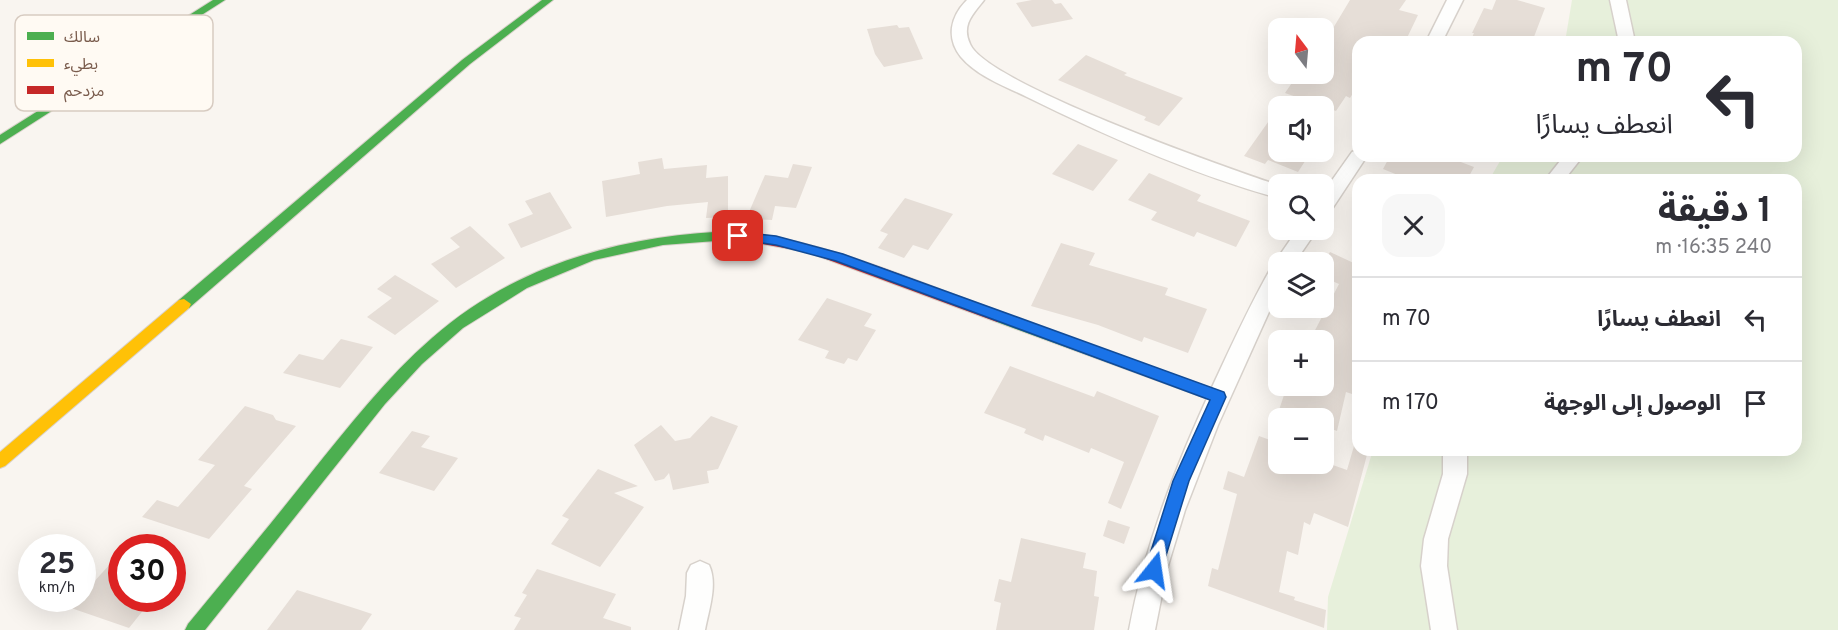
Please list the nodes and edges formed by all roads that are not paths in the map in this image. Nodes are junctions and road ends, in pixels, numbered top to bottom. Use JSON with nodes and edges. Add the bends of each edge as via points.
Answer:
{"nodes":[{"id":1,"x":220,"y":0,"type":"edge"},
{"id":2,"x":548,"y":0,"type":"edge"},
{"id":3,"x":976,"y":0,"type":"edge"},
{"id":4,"x":1455,"y":0,"type":"edge"},
{"id":5,"x":1618,"y":0,"type":"edge"},
{"id":6,"x":196,"y":15,"type":"edge"},
{"id":7,"x":1437,"y":36,"type":"edge"},
{"id":8,"x":1626,"y":36,"type":"edge"},
{"id":9,"x":46,"y":111,"type":"edge"},
{"id":10,"x":0,"y":140,"type":"edge"},
{"id":11,"x":1354,"y":162,"type":"edge"},
{"id":12,"x":1569,"y":162,"type":"edge"},
{"id":13,"x":1559,"y":174,"type":"edge"},
{"id":14,"x":1268,"y":189,"type":"edge"},
{"id":15,"x":1334,"y":191,"type":"edge"},
{"id":16,"x":1268,"y":292,"type":"edge"},
{"id":17,"x":1219,"y":397,"type":"junction"},
{"id":18,"x":1455,"y":456,"type":"edge"},
{"id":19,"x":0,"y":460,"type":"edge"},
{"id":20,"x":700,"y":573,"type":"dead end"},
{"id":21,"x":194,"y":630,"type":"edge"},
{"id":22,"x":692,"y":630,"type":"edge"},
{"id":23,"x":1142,"y":630,"type":"edge"},
{"id":24,"x":1444,"y":630,"type":"edge"}],
"edges":[{"from":1,"to":6,"type":"street"},
{"from":2,"to":19,"type":"street","via":[[466,62]]},
{"from":3,"to":14,"type":"street","via":[[964,12],[958,32],[965,51],[984,68],[1110,129]]},
{"from":4,"to":7,"type":"street"},
{"from":5,"to":8,"type":"street"},
{"from":9,"to":10,"type":"street"},
{"from":11,"to":15,"type":"street"},
{"from":12,"to":13,"type":"street"},
{"from":16,"to":17,"type":"street"},
{"from":17,"to":21,"type":"street","via":[[809,248],[776,240],[728,236],[618,249],[548,273],[498,297],[428,350],[365,418]]},
{"from":17,"to":23,"type":"street","via":[[1181,481],[1165,528]]},
{"from":18,"to":24,"type":"street","via":[[1455,474],[1436,539],[1434,566]]},
{"from":20,"to":22,"type":"street"}]}
